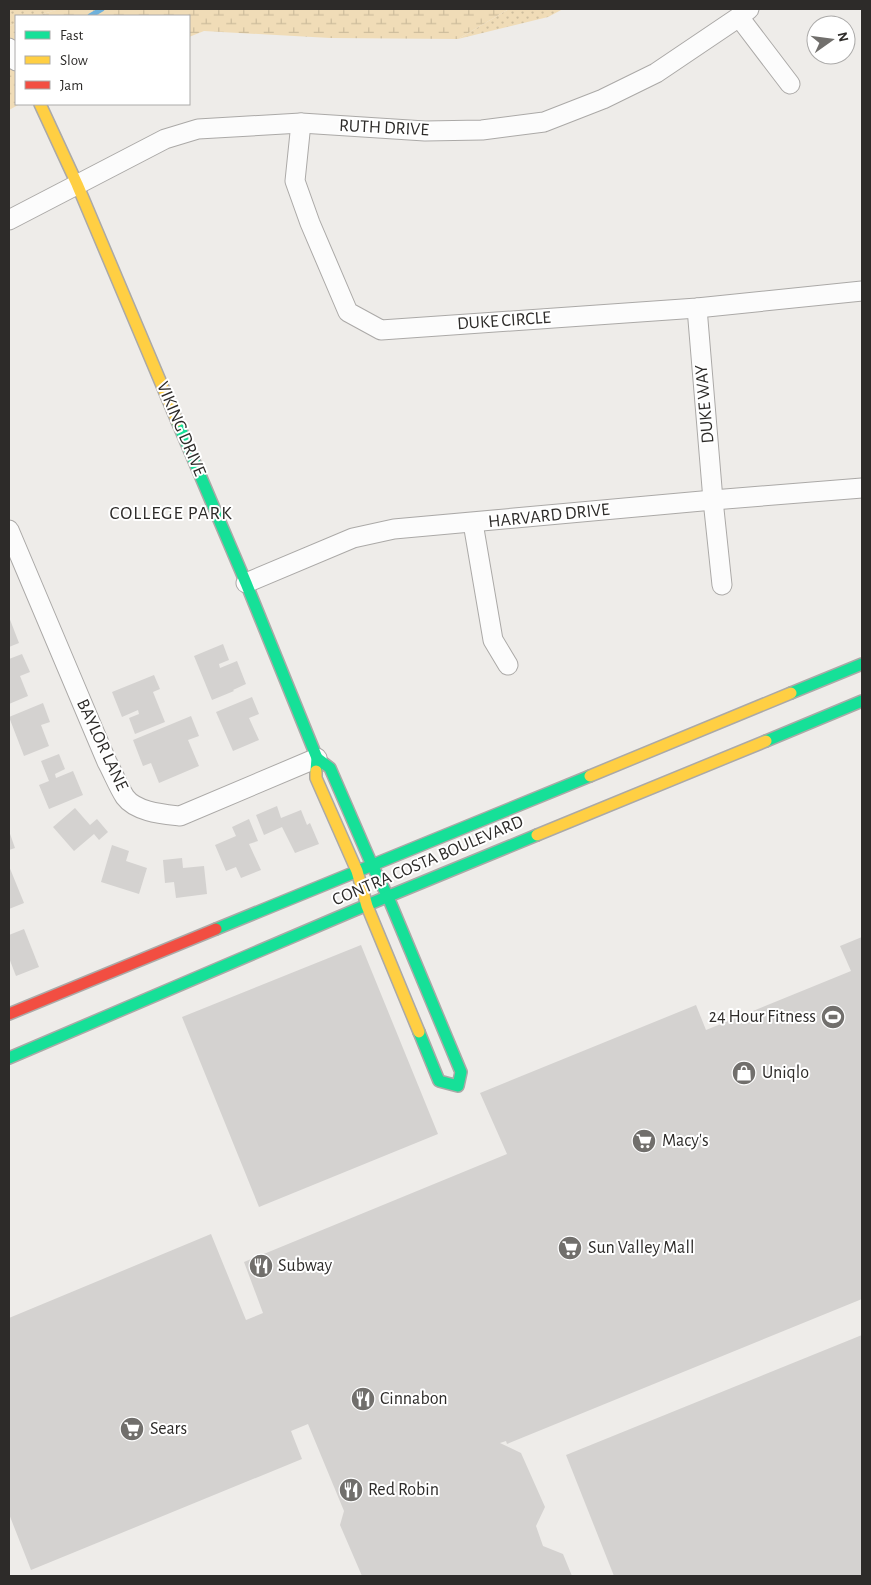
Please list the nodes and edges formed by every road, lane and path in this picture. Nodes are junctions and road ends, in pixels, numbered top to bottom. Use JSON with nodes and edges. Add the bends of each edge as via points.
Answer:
{"nodes":[{"id":1,"x":744,"y":13,"type":"edge"},
{"id":2,"x":9,"y":48,"type":"edge"},
{"id":3,"x":15,"y":59,"type":"edge"},
{"id":4,"x":790,"y":84,"type":"dead end"},
{"id":5,"x":40,"y":105,"type":"edge"},
{"id":6,"x":301,"y":123,"type":"junction"},
{"id":7,"x":77,"y":184,"type":"junction"},
{"id":8,"x":9,"y":220,"type":"edge"},
{"id":9,"x":862,"y":291,"type":"edge"},
{"id":10,"x":697,"y":308,"type":"junction"},
{"id":11,"x":862,"y":488,"type":"edge"},
{"id":12,"x":713,"y":500,"type":"junction"},
{"id":13,"x":473,"y":523,"type":"junction"},
{"id":14,"x":9,"y":530,"type":"edge"},
{"id":15,"x":246,"y":583,"type":"junction"},
{"id":16,"x":722,"y":584,"type":"dead end"},
{"id":17,"x":862,"y":664,"type":"edge"},
{"id":18,"x":508,"y":665,"type":"dead end"},
{"id":19,"x":862,"y":701,"type":"edge"},
{"id":20,"x":317,"y":758,"type":"junction"},
{"id":21,"x":372,"y":865,"type":"junction"},
{"id":22,"x":357,"y":871,"type":"junction"},
{"id":23,"x":388,"y":897,"type":"junction"},
{"id":24,"x":367,"y":906,"type":"junction"},
{"id":25,"x":9,"y":1014,"type":"edge"},
{"id":26,"x":9,"y":1058,"type":"edge"}],
"edges":[{"from":1,"to":4,"type":"street"},
{"from":1,"to":6,"type":"street","name":"RUTH DRIVE","via":[[656,73],[603,99],[544,122],[482,130],[425,131]]},
{"from":2,"to":3,"type":"street"},
{"from":5,"to":7,"type":"main road","name":"VIKING DRIVE"},
{"from":6,"to":7,"type":"street","name":"RUTH DRIVE","via":[[198,129],[165,140]]},
{"from":6,"to":10,"type":"street","name":"DUKE CIRCLE","via":[[295,181],[310,223],[348,312],[381,330]]},
{"from":7,"to":8,"type":"street","name":"RUTH DRIVE"},
{"from":7,"to":15,"type":"main road","name":"VIKING DRIVE"},
{"from":9,"to":10,"type":"street","name":"DUKE CIRCLE"},
{"from":10,"to":12,"type":"street","name":"DUKE WAY"},
{"from":11,"to":12,"type":"street","name":"HARVARD DRIVE"},
{"from":12,"to":13,"type":"street","name":"HARVARD DRIVE"},
{"from":12,"to":16,"type":"street","name":"DUKE WAY"},
{"from":13,"to":15,"type":"street","name":"HARVARD DRIVE","via":[[394,530],[353,538]]},
{"from":13,"to":18,"type":"street","via":[[493,640]]},
{"from":14,"to":20,"type":"street","name":"BAYLOR LANE","via":[[107,762],[126,799],[140,808],[180,816]]},
{"from":15,"to":20,"type":"main road","name":"VIKING DRIVE"},
{"from":17,"to":21,"type":"main road","name":"CONTRA COSTA BOULEVARD"},
{"from":19,"to":23,"type":"main road","name":"CONTRA COSTA BOULEVARD"},
{"from":20,"to":21,"type":"main road","name":"VIKING DRIVE","via":[[330,768]]},
{"from":20,"to":22,"type":"main road","name":"VIKING DRIVE","via":[[316,778]]},
{"from":21,"to":22,"type":"main road","name":"CONTRA COSTA BOULEVARD"},
{"from":21,"to":23,"type":"main road","name":"VIKING DRIVE"},
{"from":22,"to":24,"type":"main road","name":"VIKING DRIVE"},
{"from":22,"to":25,"type":"main road","name":"CONTRA COSTA BOULEVARD"},
{"from":23,"to":24,"type":"main road","name":"CONTRA COSTA BOULEVARD"},
{"from":23,"to":24,"type":"main road","via":[[460,1072],[458,1086],[439,1081]]},
{"from":24,"to":26,"type":"main road","name":"CONTRA COSTA BOULEVARD"}]}
